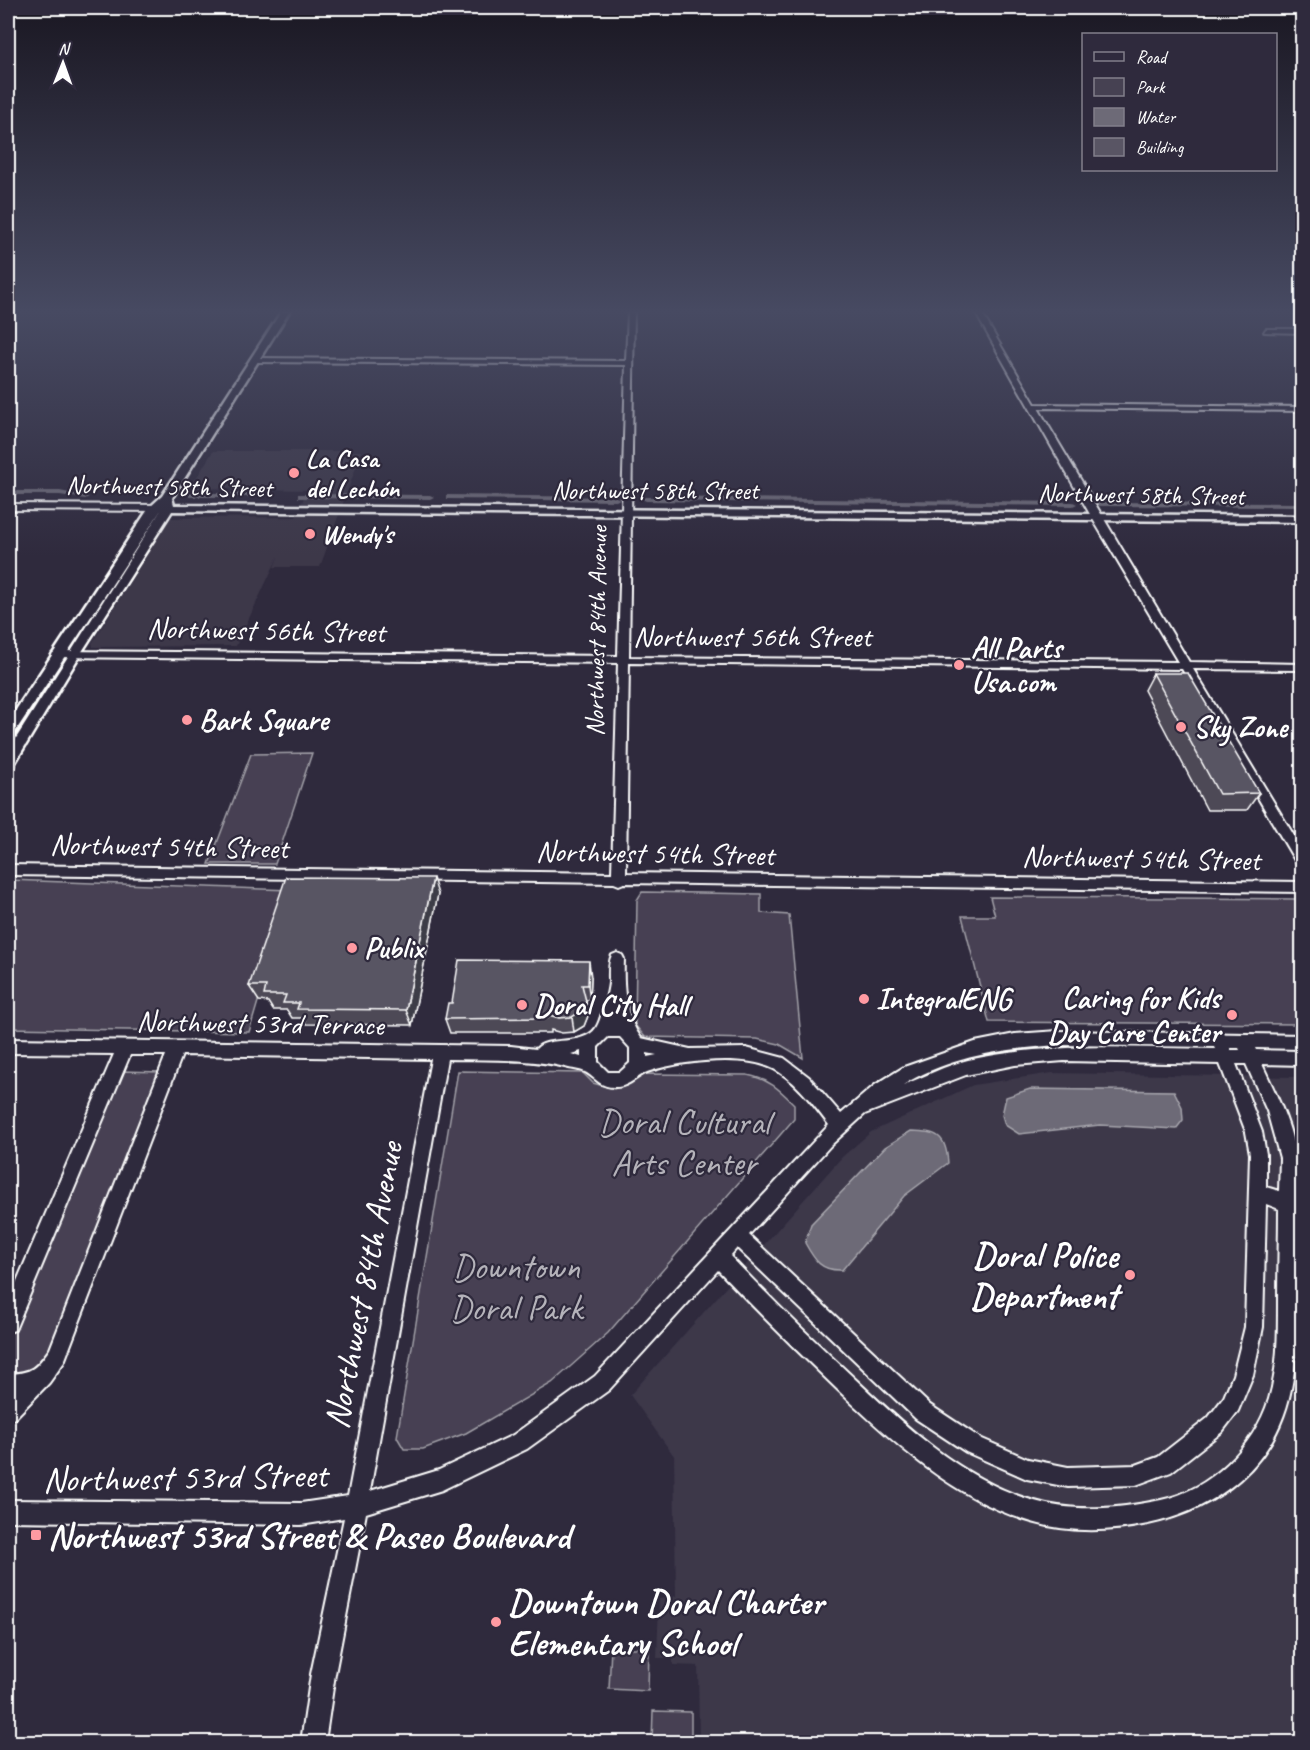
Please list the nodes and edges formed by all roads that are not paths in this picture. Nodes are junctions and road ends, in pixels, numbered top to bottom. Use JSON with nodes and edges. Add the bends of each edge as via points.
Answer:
{"nodes":[{"id":1,"x":235,"y":394,"type":"edge"},
{"id":2,"x":629,"y":394,"type":"edge"},
{"id":3,"x":1025,"y":394,"type":"edge"},
{"id":4,"x":1032,"y":406,"type":"junction"},
{"id":5,"x":1302,"y":409,"type":"edge"},
{"id":6,"x":168,"y":503,"type":"junction"},
{"id":7,"x":8,"y":507,"type":"edge"},
{"id":8,"x":155,"y":508,"type":"junction"},
{"id":9,"x":627,"y":512,"type":"junction"},
{"id":10,"x":1096,"y":516,"type":"junction"},
{"id":11,"x":1302,"y":519,"type":"edge"},
{"id":12,"x":74,"y":653,"type":"junction"},
{"id":13,"x":57,"y":654,"type":"junction"},
{"id":14,"x":623,"y":660,"type":"junction"},
{"id":15,"x":1185,"y":666,"type":"junction"},
{"id":16,"x":1302,"y":667,"type":"edge"},
{"id":17,"x":8,"y":732,"type":"edge"},
{"id":18,"x":8,"y":762,"type":"edge"},
{"id":19,"x":1302,"y":860,"type":"edge"},
{"id":20,"x":8,"y":870,"type":"edge"},
{"id":21,"x":619,"y":880,"type":"junction"},
{"id":22,"x":1302,"y":887,"type":"edge"},
{"id":23,"x":617,"y":959,"type":"dead end"},
{"id":24,"x":616,"y":986,"type":"junction"},
{"id":25,"x":598,"y":1037,"type":"junction"},
{"id":26,"x":634,"y":1039,"type":"junction"},
{"id":27,"x":1302,"y":1042,"type":"edge"},
{"id":28,"x":8,"y":1046,"type":"edge"},
{"id":29,"x":125,"y":1048,"type":"junction"},
{"id":30,"x":177,"y":1048,"type":"junction"},
{"id":31,"x":975,"y":1049,"type":"junction"},
{"id":32,"x":1222,"y":1049,"type":"junction"},
{"id":33,"x":1248,"y":1049,"type":"junction"},
{"id":34,"x":440,"y":1053,"type":"junction"},
{"id":35,"x":511,"y":1053,"type":"junction"},
{"id":36,"x":695,"y":1056,"type":"junction"},
{"id":37,"x":1302,"y":1058,"type":"edge"},
{"id":38,"x":591,"y":1067,"type":"junction"},
{"id":39,"x":636,"y":1068,"type":"junction"},
{"id":40,"x":965,"y":1068,"type":"junction"},
{"id":41,"x":861,"y":1109,"type":"junction"},
{"id":42,"x":840,"y":1125,"type":"junction"},
{"id":43,"x":1258,"y":1193,"type":"junction"},
{"id":44,"x":1288,"y":1203,"type":"junction"},
{"id":45,"x":737,"y":1235,"type":"junction"},
{"id":46,"x":718,"y":1257,"type":"junction"},
{"id":47,"x":8,"y":1323,"type":"edge"},
{"id":48,"x":42,"y":1376,"type":"junction"},
{"id":49,"x":8,"y":1384,"type":"edge"},
{"id":50,"x":8,"y":1411,"type":"edge"},
{"id":51,"x":357,"y":1505,"type":"junction"},
{"id":52,"x":8,"y":1510,"type":"edge"},
{"id":53,"x":313,"y":1743,"type":"edge"}],
"edges":[{"from":1,"to":6,"type":"main road"},
{"from":2,"to":9,"type":"street","name":"Northwest 84th Avenue"},
{"from":3,"to":4,"type":"street"},
{"from":4,"to":5,"type":"street"},
{"from":4,"to":10,"type":"street"},
{"from":6,"to":8,"type":"main road"},
{"from":6,"to":9,"type":"main road","name":"Northwest 58th Street"},
{"from":6,"to":12,"type":"main road"},
{"from":7,"to":8,"type":"street","name":"Northwest 58th Street"},
{"from":8,"to":13,"type":"main road"},
{"from":9,"to":10,"type":"main road","name":"Northwest 58th Street"},
{"from":9,"to":14,"type":"street","name":"Northwest 84th Avenue"},
{"from":10,"to":11,"type":"main road","name":"Northwest 58th Street"},
{"from":10,"to":15,"type":"street"},
{"from":12,"to":13,"type":"street","name":"Northwest 56th Street"},
{"from":12,"to":14,"type":"street","name":"Northwest 56th Street"},
{"from":12,"to":18,"type":"main road"},
{"from":13,"to":17,"type":"main road"},
{"from":14,"to":15,"type":"street","name":"Northwest 56th Street"},
{"from":14,"to":21,"type":"street","name":"Northwest 84th Avenue"},
{"from":15,"to":16,"type":"street","name":"Northwest 56th Street"},
{"from":15,"to":19,"type":"street"},
{"from":20,"to":21,"type":"street","name":"Northwest 54th Street"},
{"from":21,"to":22,"type":"street","name":"Northwest 54th Street"},
{"from":23,"to":24,"type":"street"},
{"from":24,"to":25,"type":"street"},
{"from":24,"to":26,"type":"street","via":[[622,1018]]},
{"from":25,"to":26,"type":"street","via":[[616,1031]]},
{"from":25,"to":35,"type":"street","name":"Northwest 53rd Terrace","via":[[568,1048]]},
{"from":25,"to":38,"type":"street","via":[[588,1054]]},
{"from":26,"to":36,"type":"street"},
{"from":26,"to":39,"type":"street","via":[[641,1057]]},
{"from":27,"to":33,"type":"street","name":"Northwest 53rd Street"},
{"from":28,"to":29,"type":"street","name":"Northwest 53rd Terrace"},
{"from":29,"to":30,"type":"street","name":"Northwest 53rd Terrace"},
{"from":29,"to":47,"type":"street"},
{"from":30,"to":34,"type":"street","name":"Northwest 53rd Terrace"},
{"from":30,"to":48,"type":"street","via":[[57,1355]]},
{"from":31,"to":32,"type":"street","name":"Northwest 53rd Street","via":[[1058,1038]]},
{"from":31,"to":40,"type":"street"},
{"from":31,"to":41,"type":"street","name":"Northwest 53rd Street","via":[[910,1072],[881,1090]]},
{"from":32,"to":33,"type":"street","name":"Northwest 53rd Street"},
{"from":32,"to":40,"type":"street","name":"Northwest 53rd Street","via":[[1064,1054]]},
{"from":32,"to":43,"type":"street","via":[[1254,1132]]},
{"from":33,"to":37,"type":"street","name":"Northwest 53rd Street"},
{"from":33,"to":44,"type":"street","via":[[1283,1132],[1288,1158]]},
{"from":34,"to":35,"type":"street","name":"Northwest 53rd Terrace"},
{"from":34,"to":51,"type":"street","name":"Northwest 84th Avenue"},
{"from":35,"to":38,"type":"street","name":"Northwest 53rd Terrace"},
{"from":36,"to":39,"type":"street"},
{"from":36,"to":42,"type":"street","via":[[759,1058],[779,1064]]},
{"from":38,"to":39,"type":"street","via":[[599,1075],[611,1078],[624,1077]]},
{"from":40,"to":41,"type":"street","name":"Northwest 53rd Street"},
{"from":41,"to":42,"type":"street","name":"Northwest 53rd Street"},
{"from":42,"to":45,"type":"street","name":"Northwest 53rd Street"},
{"from":43,"to":44,"type":"street"},
{"from":43,"to":45,"type":"street","via":[[1254,1327],[1243,1375],[1231,1404],[1196,1442],[1164,1465],[1136,1475],[1068,1477],[1027,1469],[973,1445],[923,1412]]},
{"from":44,"to":46,"type":"street","via":[[1287,1340],[1279,1397],[1268,1430],[1245,1461],[1215,1487],[1186,1504],[1132,1519],[1065,1517],[1024,1510],[962,1482],[923,1455],[880,1417]]},
{"from":45,"to":46,"type":"street","name":"Northwest 53rd Street"},
{"from":46,"to":51,"type":"street","name":"Northwest 53rd Street","via":[[608,1376],[543,1428],[459,1472]]},
{"from":48,"to":49,"type":"street"},
{"from":48,"to":50,"type":"street"},
{"from":51,"to":52,"type":"street","name":"Northwest 53rd Street","via":[[301,1514]]},
{"from":51,"to":53,"type":"street","name":"Northwest 84th Avenue"}]}
